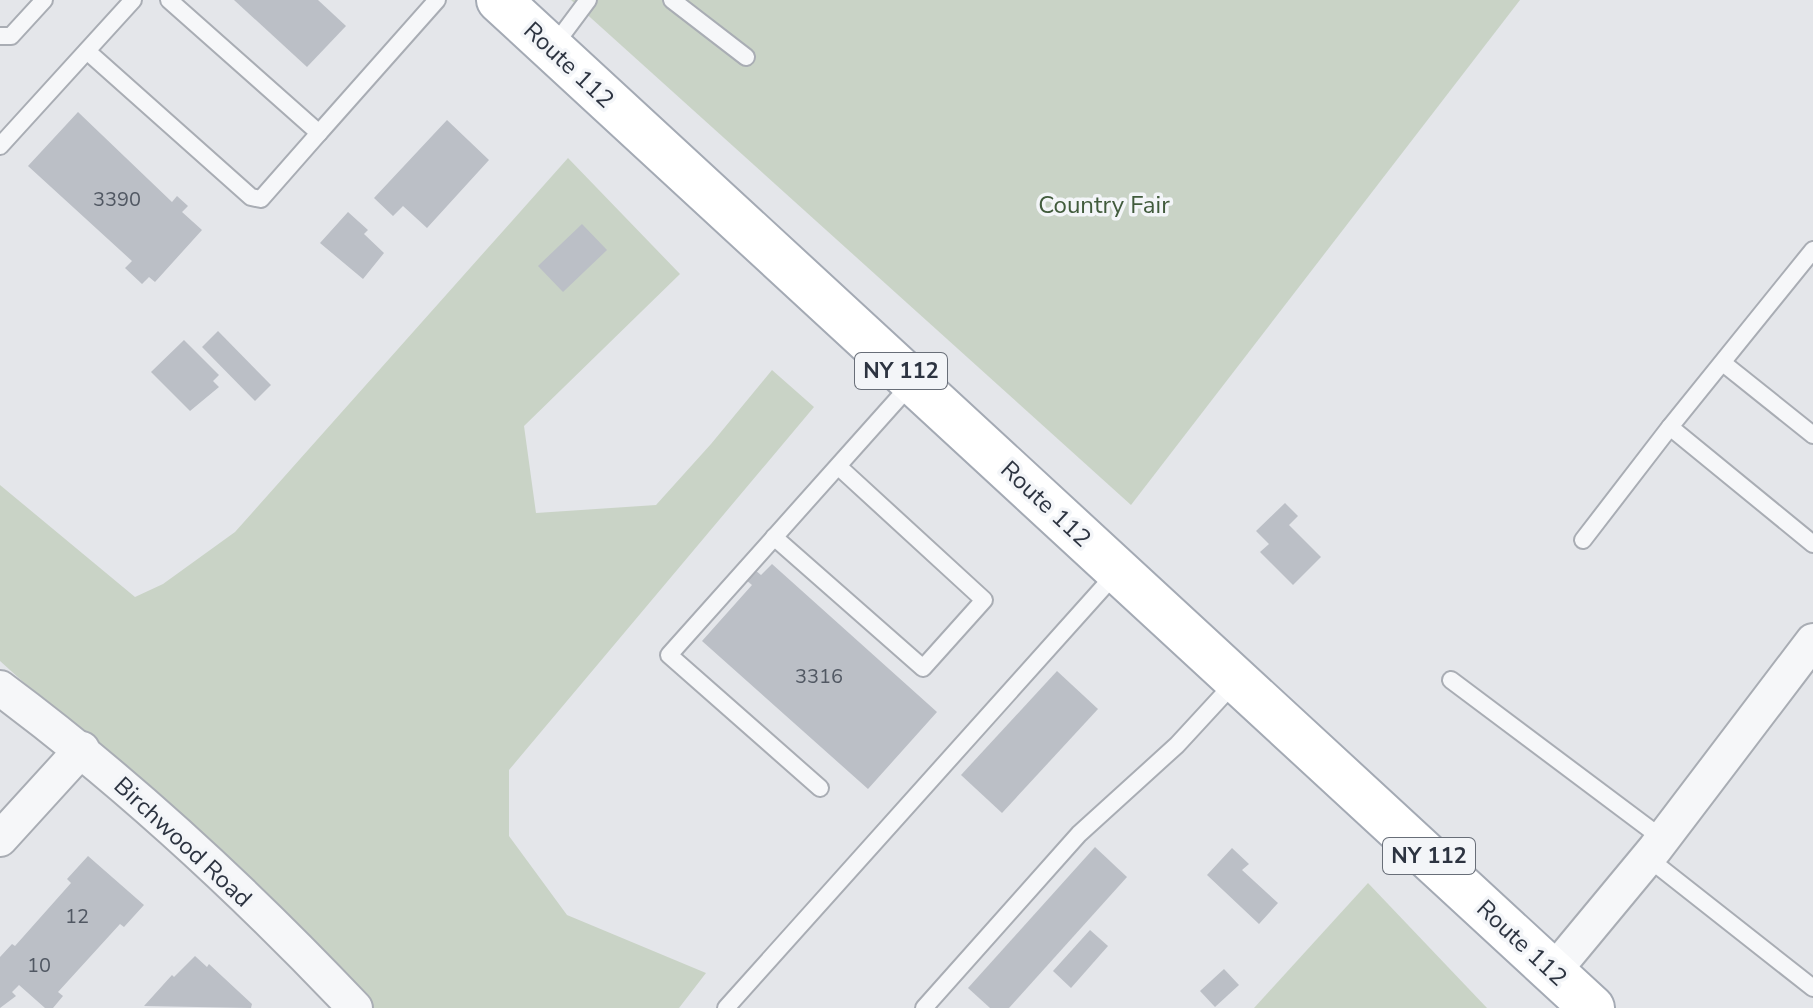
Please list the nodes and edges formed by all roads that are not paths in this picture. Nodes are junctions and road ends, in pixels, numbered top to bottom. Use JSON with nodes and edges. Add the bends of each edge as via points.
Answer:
{"nodes":[{"id":1,"x":44,"y":0,"type":"edge"},
{"id":2,"x":133,"y":0,"type":"edge"},
{"id":3,"x":169,"y":0,"type":"edge"},
{"id":4,"x":437,"y":0,"type":"edge"},
{"id":5,"x":499,"y":0,"type":"edge"},
{"id":6,"x":588,"y":0,"type":"edge"},
{"id":7,"x":672,"y":0,"type":"edge"},
{"id":8,"x":0,"y":36,"type":"edge"},
{"id":9,"x":552,"y":48,"type":"junction"},
{"id":10,"x":87,"y":51,"type":"junction"},
{"id":11,"x":746,"y":57,"type":"dead end"},
{"id":12,"x":319,"y":133,"type":"junction"},
{"id":13,"x":0,"y":146,"type":"edge"},
{"id":14,"x":1813,"y":250,"type":"edge"},
{"id":15,"x":1723,"y":363,"type":"junction"},
{"id":16,"x":913,"y":381,"type":"junction"},
{"id":17,"x":1670,"y":427,"type":"junction"},
{"id":18,"x":1813,"y":435,"type":"edge"},
{"id":19,"x":839,"y":467,"type":"junction"},
{"id":20,"x":774,"y":537,"type":"junction"},
{"id":21,"x":1583,"y":540,"type":"dead end"},
{"id":22,"x":1813,"y":544,"type":"edge"},
{"id":23,"x":1118,"y":570,"type":"junction"},
{"id":24,"x":1813,"y":641,"type":"edge"},
{"id":25,"x":1237,"y":680,"type":"junction"},
{"id":26,"x":1451,"y":680,"type":"dead end"},
{"id":27,"x":0,"y":688,"type":"edge"},
{"id":28,"x":82,"y":749,"type":"junction"},
{"id":29,"x":820,"y":788,"type":"dead end"},
{"id":30,"x":0,"y":839,"type":"edge"},
{"id":31,"x":1655,"y":848,"type":"junction"},
{"id":32,"x":1553,"y":972,"type":"junction"},
{"id":33,"x":1813,"y":988,"type":"edge"},
{"id":34,"x":355,"y":1008,"type":"edge"},
{"id":35,"x":726,"y":1008,"type":"edge"},
{"id":36,"x":924,"y":1008,"type":"edge"},
{"id":37,"x":1592,"y":1008,"type":"edge"}],
"edges":[{"from":1,"to":8,"type":"lane","via":[[11,36]]},
{"from":2,"to":10,"type":"lane"},
{"from":3,"to":12,"type":"lane"},
{"from":4,"to":12,"type":"lane"},
{"from":5,"to":9,"type":"main road","name":"Route 112","number":"NY 112"},
{"from":6,"to":9,"type":"lane"},
{"from":7,"to":11,"type":"lane"},
{"from":9,"to":16,"type":"main road","name":"Route 112","number":"NY 112"},
{"from":10,"to":12,"type":"lane","via":[[251,197],[261,199],[272,189]]},
{"from":10,"to":13,"type":"lane"},
{"from":14,"to":15,"type":"lane"},
{"from":15,"to":17,"type":"lane"},
{"from":15,"to":18,"type":"lane"},
{"from":16,"to":19,"type":"lane"},
{"from":16,"to":23,"type":"main road","name":"Route 112","number":"NY 112"},
{"from":17,"to":21,"type":"lane"},
{"from":17,"to":22,"type":"lane"},
{"from":19,"to":20,"type":"lane"},
{"from":19,"to":20,"type":"lane","via":[[984,600],[923,668]]},
{"from":20,"to":29,"type":"lane","via":[[669,655]]},
{"from":23,"to":25,"type":"main road","name":"Route 112","number":"NY 112"},
{"from":23,"to":35,"type":"lane"},
{"from":24,"to":31,"type":"street"},
{"from":25,"to":32,"type":"main road","name":"Route 112","number":"NY 112"},
{"from":25,"to":36,"type":"lane","via":[[1177,745],[1079,834]]},
{"from":26,"to":31,"type":"lane"},
{"from":27,"to":28,"type":"street","name":"Birchwood Road"},
{"from":28,"to":30,"type":"street"},
{"from":28,"to":34,"type":"street","name":"Birchwood Road","via":[[197,851]]},
{"from":31,"to":32,"type":"street"},
{"from":31,"to":33,"type":"lane"},
{"from":32,"to":37,"type":"main road","name":"Route 112","number":"NY 112"}]}
